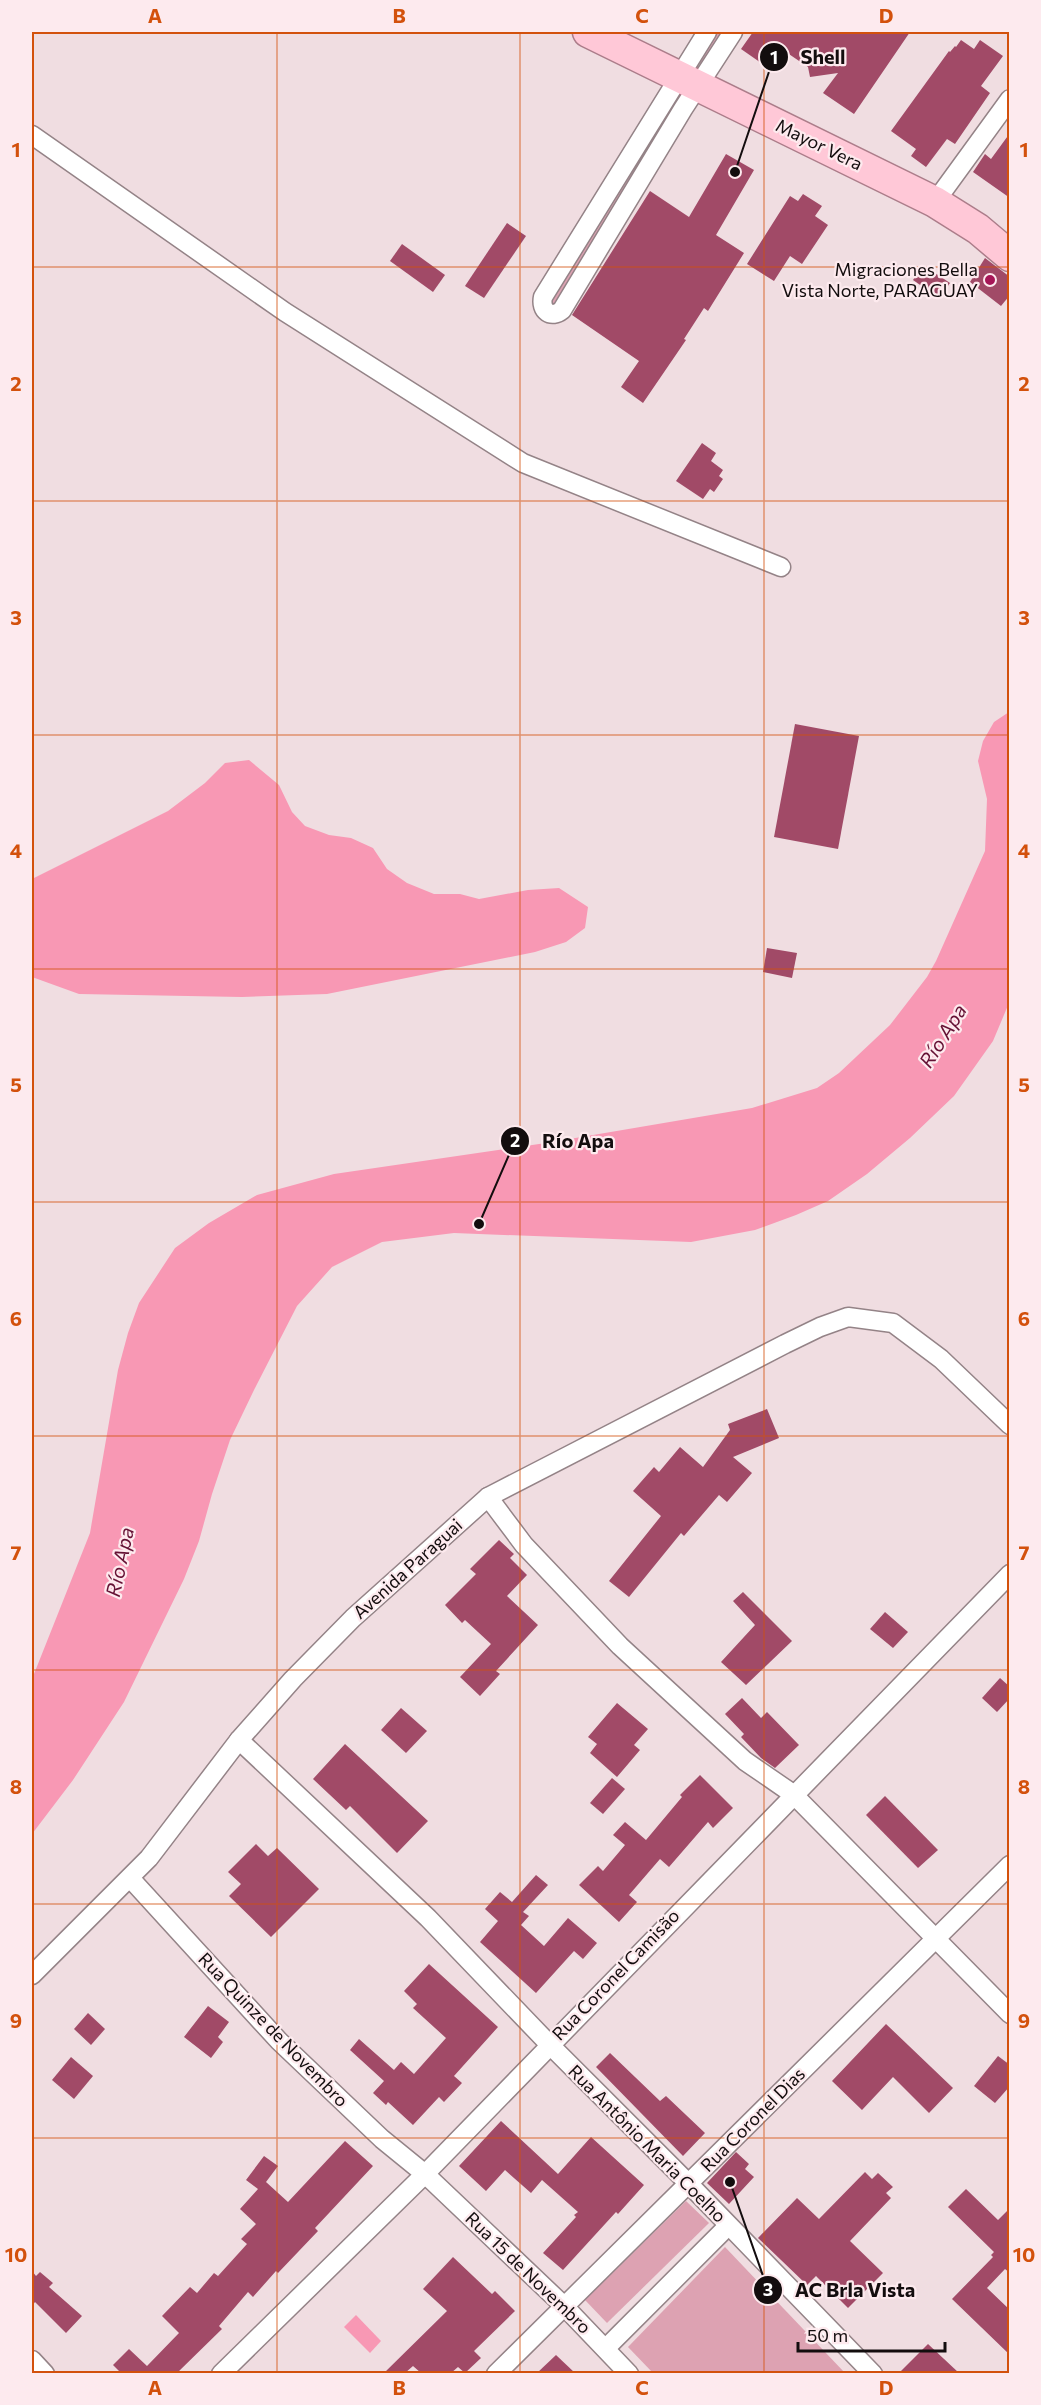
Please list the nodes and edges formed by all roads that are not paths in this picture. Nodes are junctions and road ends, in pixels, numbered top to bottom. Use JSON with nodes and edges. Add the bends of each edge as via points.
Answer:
{"nodes":[{"id":1,"x":588,"y":32,"type":"edge"},
{"id":2,"x":706,"y":32,"type":"edge"},
{"id":3,"x":733,"y":32,"type":"edge"},
{"id":4,"x":688,"y":80,"type":"junction"},
{"id":5,"x":1010,"y":99,"type":"edge"},
{"id":6,"x":32,"y":135,"type":"edge"},
{"id":7,"x":935,"y":202,"type":"junction"},
{"id":8,"x":1010,"y":256,"type":"edge"},
{"id":9,"x":781,"y":567,"type":"dead end"},
{"id":10,"x":1010,"y":1425,"type":"edge"},
{"id":11,"x":488,"y":1497,"type":"junction"},
{"id":12,"x":1010,"y":1574,"type":"edge"},
{"id":13,"x":239,"y":1740,"type":"junction"},
{"id":14,"x":793,"y":1794,"type":"junction"},
{"id":15,"x":1010,"y":1865,"type":"edge"},
{"id":16,"x":130,"y":1878,"type":"junction"},
{"id":17,"x":934,"y":1939,"type":"junction"},
{"id":18,"x":32,"y":1975,"type":"edge"},
{"id":19,"x":1010,"y":2014,"type":"edge"},
{"id":20,"x":549,"y":2044,"type":"junction"},
{"id":21,"x":424,"y":2174,"type":"junction"},
{"id":22,"x":688,"y":2184,"type":"junction"},
{"id":23,"x":728,"y":2226,"type":"junction"},
{"id":24,"x":564,"y":2306,"type":"junction"},
{"id":25,"x":606,"y":2348,"type":"junction"},
{"id":26,"x":32,"y":2360,"type":"edge"},
{"id":27,"x":45,"y":2373,"type":"edge"},
{"id":28,"x":221,"y":2373,"type":"edge"},
{"id":29,"x":496,"y":2373,"type":"edge"},
{"id":30,"x":629,"y":2373,"type":"edge"},
{"id":31,"x":873,"y":2373,"type":"edge"}],
"edges":[{"from":1,"to":4,"type":"highway","name":"Mayor Vera"},
{"from":2,"to":4,"type":"street"},
{"from":3,"to":4,"type":"street"},
{"from":4,"to":4,"type":"street","via":[[543,297],[544,311],[556,314],[562,310]]},
{"from":4,"to":7,"type":"highway","name":"Mayor Vera"},
{"from":5,"to":7,"type":"street"},
{"from":6,"to":9,"type":"street","via":[[285,312],[523,463]]},
{"from":7,"to":8,"type":"highway","name":"Mayor Vera","via":[[978,229]]},
{"from":10,"to":11,"type":"street","name":"Avenida Paraguai","via":[[940,1359],[893,1323],[848,1317],[820,1327]]},
{"from":11,"to":13,"type":"street","name":"Avenida Paraguai","via":[[353,1618]]},
{"from":11,"to":14,"type":"street","via":[[525,1545],[636,1661],[745,1761]]},
{"from":12,"to":14,"type":"street","name":"Rua Coronel Camisão"},
{"from":13,"to":16,"type":"street","name":"Avenida Paraguai"},
{"from":13,"to":20,"type":"street","name":"Rua Antônio Maria Coelho","via":[[428,1918]]},
{"from":14,"to":17,"type":"street"},
{"from":14,"to":20,"type":"street","name":"Rua Coronel Camisão"},
{"from":15,"to":17,"type":"street","name":"Rua Coronel Dias"},
{"from":16,"to":18,"type":"street","name":"Avenida Paraguai"},
{"from":16,"to":21,"type":"street","name":"Rua Quinze de Novembro","via":[[279,2041]]},
{"from":17,"to":19,"type":"street"},
{"from":17,"to":22,"type":"street","name":"Rua Coronel Dias"},
{"from":20,"to":21,"type":"street","name":"Rua Coronel Camisão"},
{"from":20,"to":22,"type":"street","name":"Rua Antônio Maria Coelho"},
{"from":21,"to":24,"type":"street","name":"Rua 15 de Novembro"},
{"from":21,"to":28,"type":"street","name":"Rua Coronel Camisão"},
{"from":22,"to":23,"type":"street","name":"Rua Antônio Maria Coelho"},
{"from":22,"to":24,"type":"street","name":"Rua Coronel Dias"},
{"from":23,"to":25,"type":"street"},
{"from":23,"to":31,"type":"street","name":"Rua Antônio Maria Coelho"},
{"from":24,"to":25,"type":"street","name":"Rua 15 de Novembro"},
{"from":24,"to":29,"type":"street","name":"Rua Coronel Dias"},
{"from":25,"to":30,"type":"street","name":"Rua 15 de Novembro"},
{"from":26,"to":27,"type":"street"}]}
